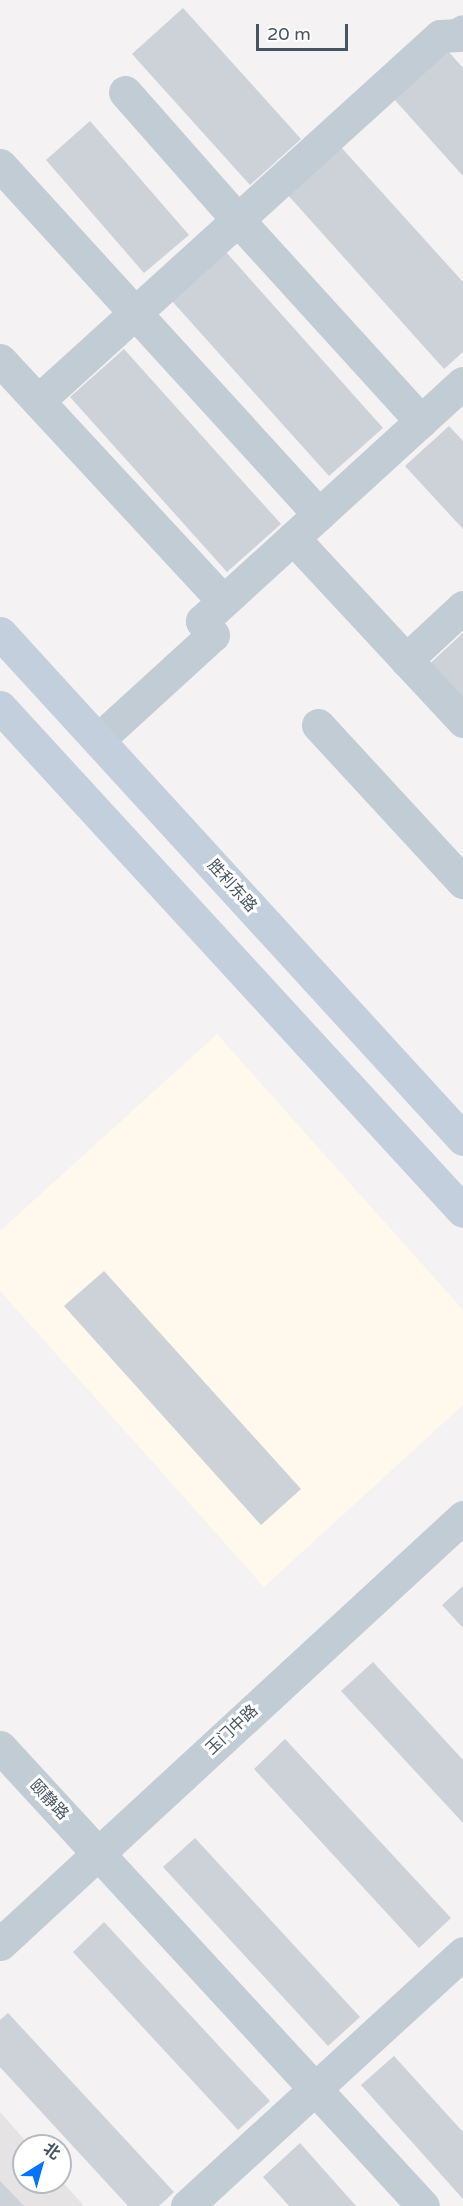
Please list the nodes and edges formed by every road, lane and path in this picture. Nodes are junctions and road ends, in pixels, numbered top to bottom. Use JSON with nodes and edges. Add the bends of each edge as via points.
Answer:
{"nodes":[{"id":1,"x":463,"y":31,"type":"edge"},
{"id":2,"x":125,"y":92,"type":"dead end"},
{"id":3,"x":0,"y":165,"type":"edge"},
{"id":4,"x":238,"y":220,"type":"junction"},
{"id":5,"x":135,"y":312,"type":"junction"},
{"id":6,"x":0,"y":360,"type":"edge"},
{"id":7,"x":463,"y":383,"type":"edge"},
{"id":8,"x":38,"y":401,"type":"junction"},
{"id":9,"x":421,"y":421,"type":"junction"},
{"id":10,"x":320,"y":514,"type":"junction"},
{"id":11,"x":293,"y":538,"type":"junction"},
{"id":12,"x":223,"y":601,"type":"junction"},
{"id":13,"x":463,"y":607,"type":"edge"},
{"id":14,"x":0,"y":633,"type":"edge"},
{"id":15,"x":406,"y":660,"type":"junction"},
{"id":16,"x":3,"y":715,"type":"edge"},
{"id":17,"x":463,"y":721,"type":"edge"},
{"id":18,"x":318,"y":725,"type":"dead end"},
{"id":19,"x":99,"y":740,"type":"junction"},
{"id":20,"x":463,"y":882,"type":"edge"},
{"id":21,"x":463,"y":1139,"type":"edge"},
{"id":22,"x":463,"y":1211,"type":"edge"},
{"id":23,"x":463,"y":1517,"type":"edge"},
{"id":24,"x":0,"y":1747,"type":"edge"},
{"id":25,"x":98,"y":1854,"type":"junction"},
{"id":26,"x":0,"y":1944,"type":"edge"},
{"id":27,"x":463,"y":1953,"type":"edge"},
{"id":28,"x":314,"y":2088,"type":"junction"},
{"id":29,"x":187,"y":2206,"type":"edge"},
{"id":30,"x":423,"y":2206,"type":"edge"}],
"edges":[{"from":1,"to":4,"type":"street","via":[[440,36]]},
{"from":2,"to":4,"type":"street"},
{"from":3,"to":5,"type":"street"},
{"from":4,"to":5,"type":"street"},
{"from":4,"to":9,"type":"street"},
{"from":5,"to":8,"type":"street"},
{"from":5,"to":10,"type":"street"},
{"from":6,"to":8,"type":"street"},
{"from":7,"to":9,"type":"street"},
{"from":8,"to":12,"type":"street"},
{"from":9,"to":10,"type":"street"},
{"from":10,"to":11,"type":"street"},
{"from":11,"to":12,"type":"street"},
{"from":11,"to":15,"type":"street"},
{"from":12,"to":19,"type":"street","via":[[202,621],[213,635]]},
{"from":13,"to":15,"type":"street"},
{"from":14,"to":19,"type":"main road","name":"胜利东路"},
{"from":15,"to":17,"type":"street"},
{"from":16,"to":22,"type":"main road"},
{"from":18,"to":20,"type":"street"},
{"from":19,"to":21,"type":"main road","name":"胜利东路"},
{"from":23,"to":25,"type":"street","name":"玉门中路"},
{"from":24,"to":25,"type":"street","name":"颐静路"},
{"from":25,"to":26,"type":"street","name":"玉门中路"},
{"from":25,"to":28,"type":"street","name":"颐静路"},
{"from":27,"to":28,"type":"street"},
{"from":28,"to":29,"type":"street"},
{"from":28,"to":30,"type":"street","name":"颐静路"}]}
